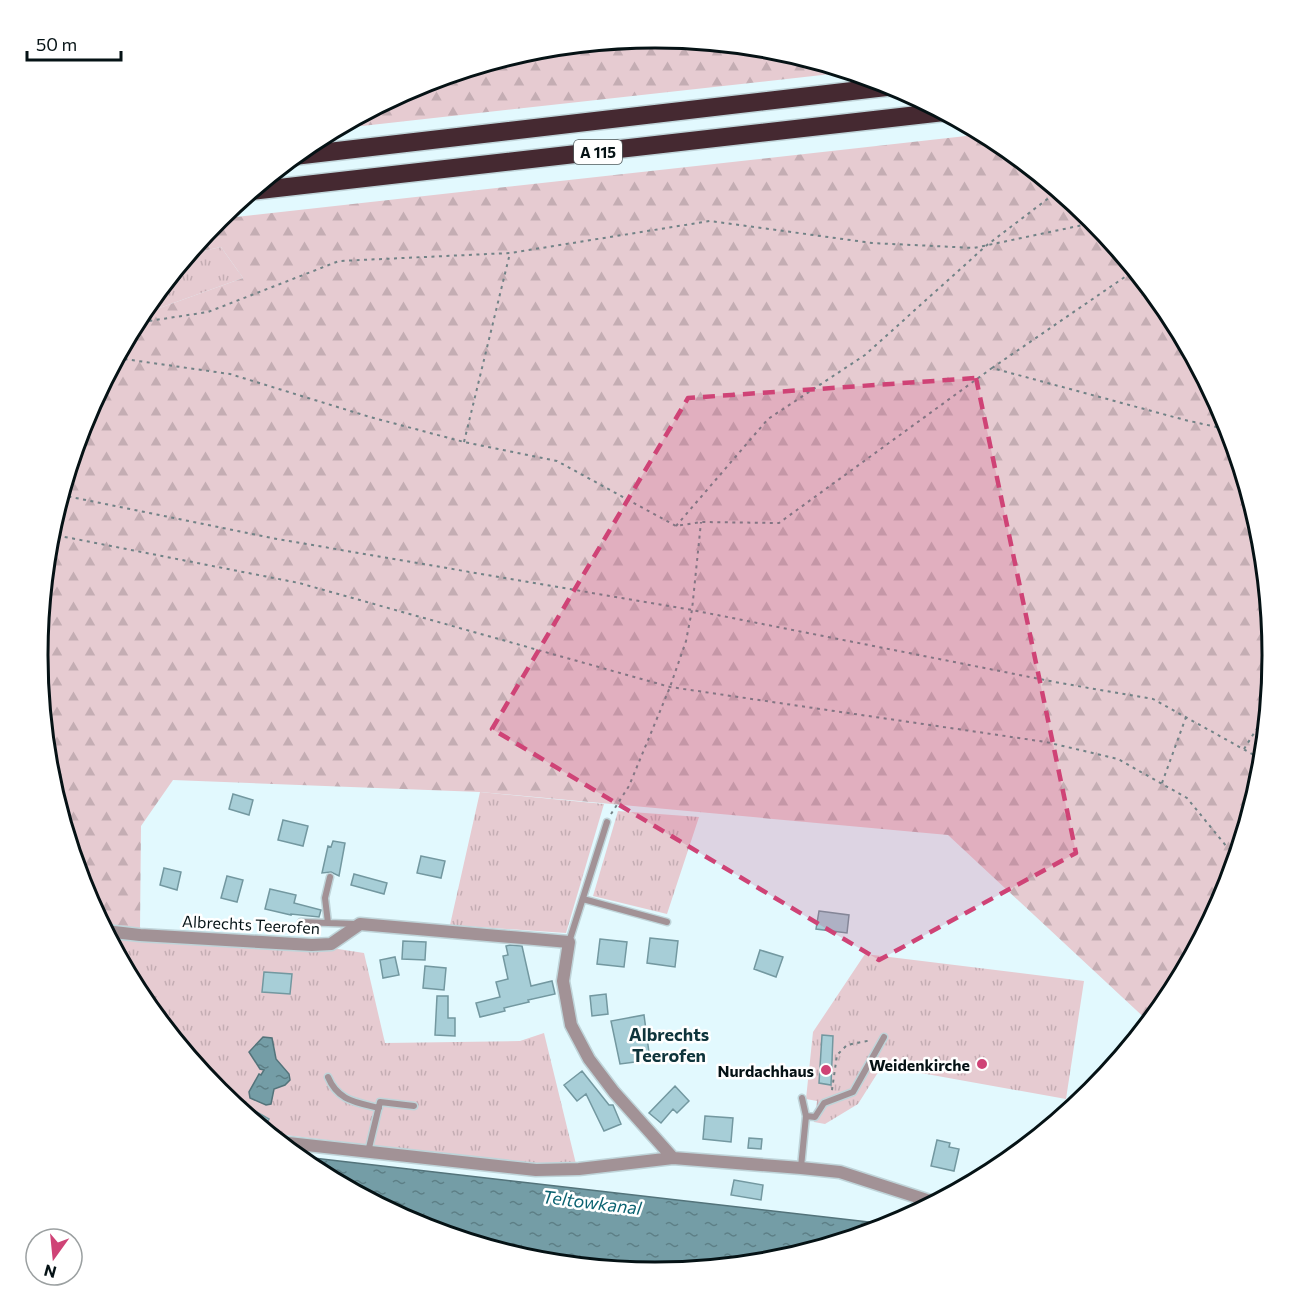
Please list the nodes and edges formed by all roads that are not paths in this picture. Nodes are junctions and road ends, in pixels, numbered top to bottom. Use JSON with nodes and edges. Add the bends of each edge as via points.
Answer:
{"nodes":[{"id":1,"x":874,"y":89,"type":"edge"},
{"id":2,"x":929,"y":114,"type":"edge"},
{"id":3,"x":313,"y":154,"type":"edge"},
{"id":4,"x":267,"y":189,"type":"edge"},
{"id":5,"x":607,"y":822,"type":"road end"},
{"id":6,"x":330,"y":877,"type":"dead end"},
{"id":7,"x":583,"y":899,"type":"junction"},
{"id":8,"x":301,"y":922,"type":"dead end"},
{"id":9,"x":667,"y":922,"type":"dead end"},
{"id":10,"x":328,"y":923,"type":"junction"},
{"id":11,"x":360,"y":924,"type":"junction"},
{"id":12,"x":115,"y":932,"type":"edge"},
{"id":13,"x":568,"y":938,"type":"junction"},
{"id":14,"x":885,"y":1037,"type":"road end"},
{"id":15,"x":328,"y":1077,"type":"dead end"},
{"id":16,"x":802,"y":1098,"type":"dead end"},
{"id":17,"x":414,"y":1106,"type":"dead end"},
{"id":18,"x":379,"y":1108,"type":"junction"},
{"id":19,"x":806,"y":1116,"type":"junction"},
{"id":20,"x":295,"y":1144,"type":"edge"},
{"id":21,"x":368,"y":1152,"type":"junction"},
{"id":22,"x":673,"y":1158,"type":"junction"},
{"id":23,"x":801,"y":1168,"type":"junction"},
{"id":24,"x":925,"y":1199,"type":"edge"}],
"edges":[{"from":1,"to":3,"type":"highway","number":"A 115"},
{"from":2,"to":4,"type":"highway","number":"A 115"},
{"from":5,"to":7,"type":"lane"},
{"from":6,"to":10,"type":"lane","via":[[325,898]]},
{"from":7,"to":9,"type":"lane"},
{"from":7,"to":13,"type":"lane"},
{"from":8,"to":10,"type":"lane"},
{"from":10,"to":11,"type":"lane"},
{"from":11,"to":12,"type":"street","name":"Albrechts Teerofen","via":[[331,944],[312,945]]},
{"from":11,"to":13,"type":"street"},
{"from":13,"to":22,"type":"street","via":[[563,981],[571,1025],[589,1059],[614,1092]]},
{"from":14,"to":19,"type":"lane","via":[[853,1092],[824,1102],[815,1117]]},
{"from":15,"to":18,"type":"lane","via":[[343,1097]]},
{"from":16,"to":19,"type":"lane"},
{"from":17,"to":18,"type":"lane","via":[[380,1102]]},
{"from":18,"to":21,"type":"lane"},
{"from":19,"to":23,"type":"lane"},
{"from":20,"to":21,"type":"street"},
{"from":21,"to":22,"type":"street","via":[[536,1170]]},
{"from":22,"to":23,"type":"street"},
{"from":23,"to":24,"type":"street","via":[[840,1172]]}]}
